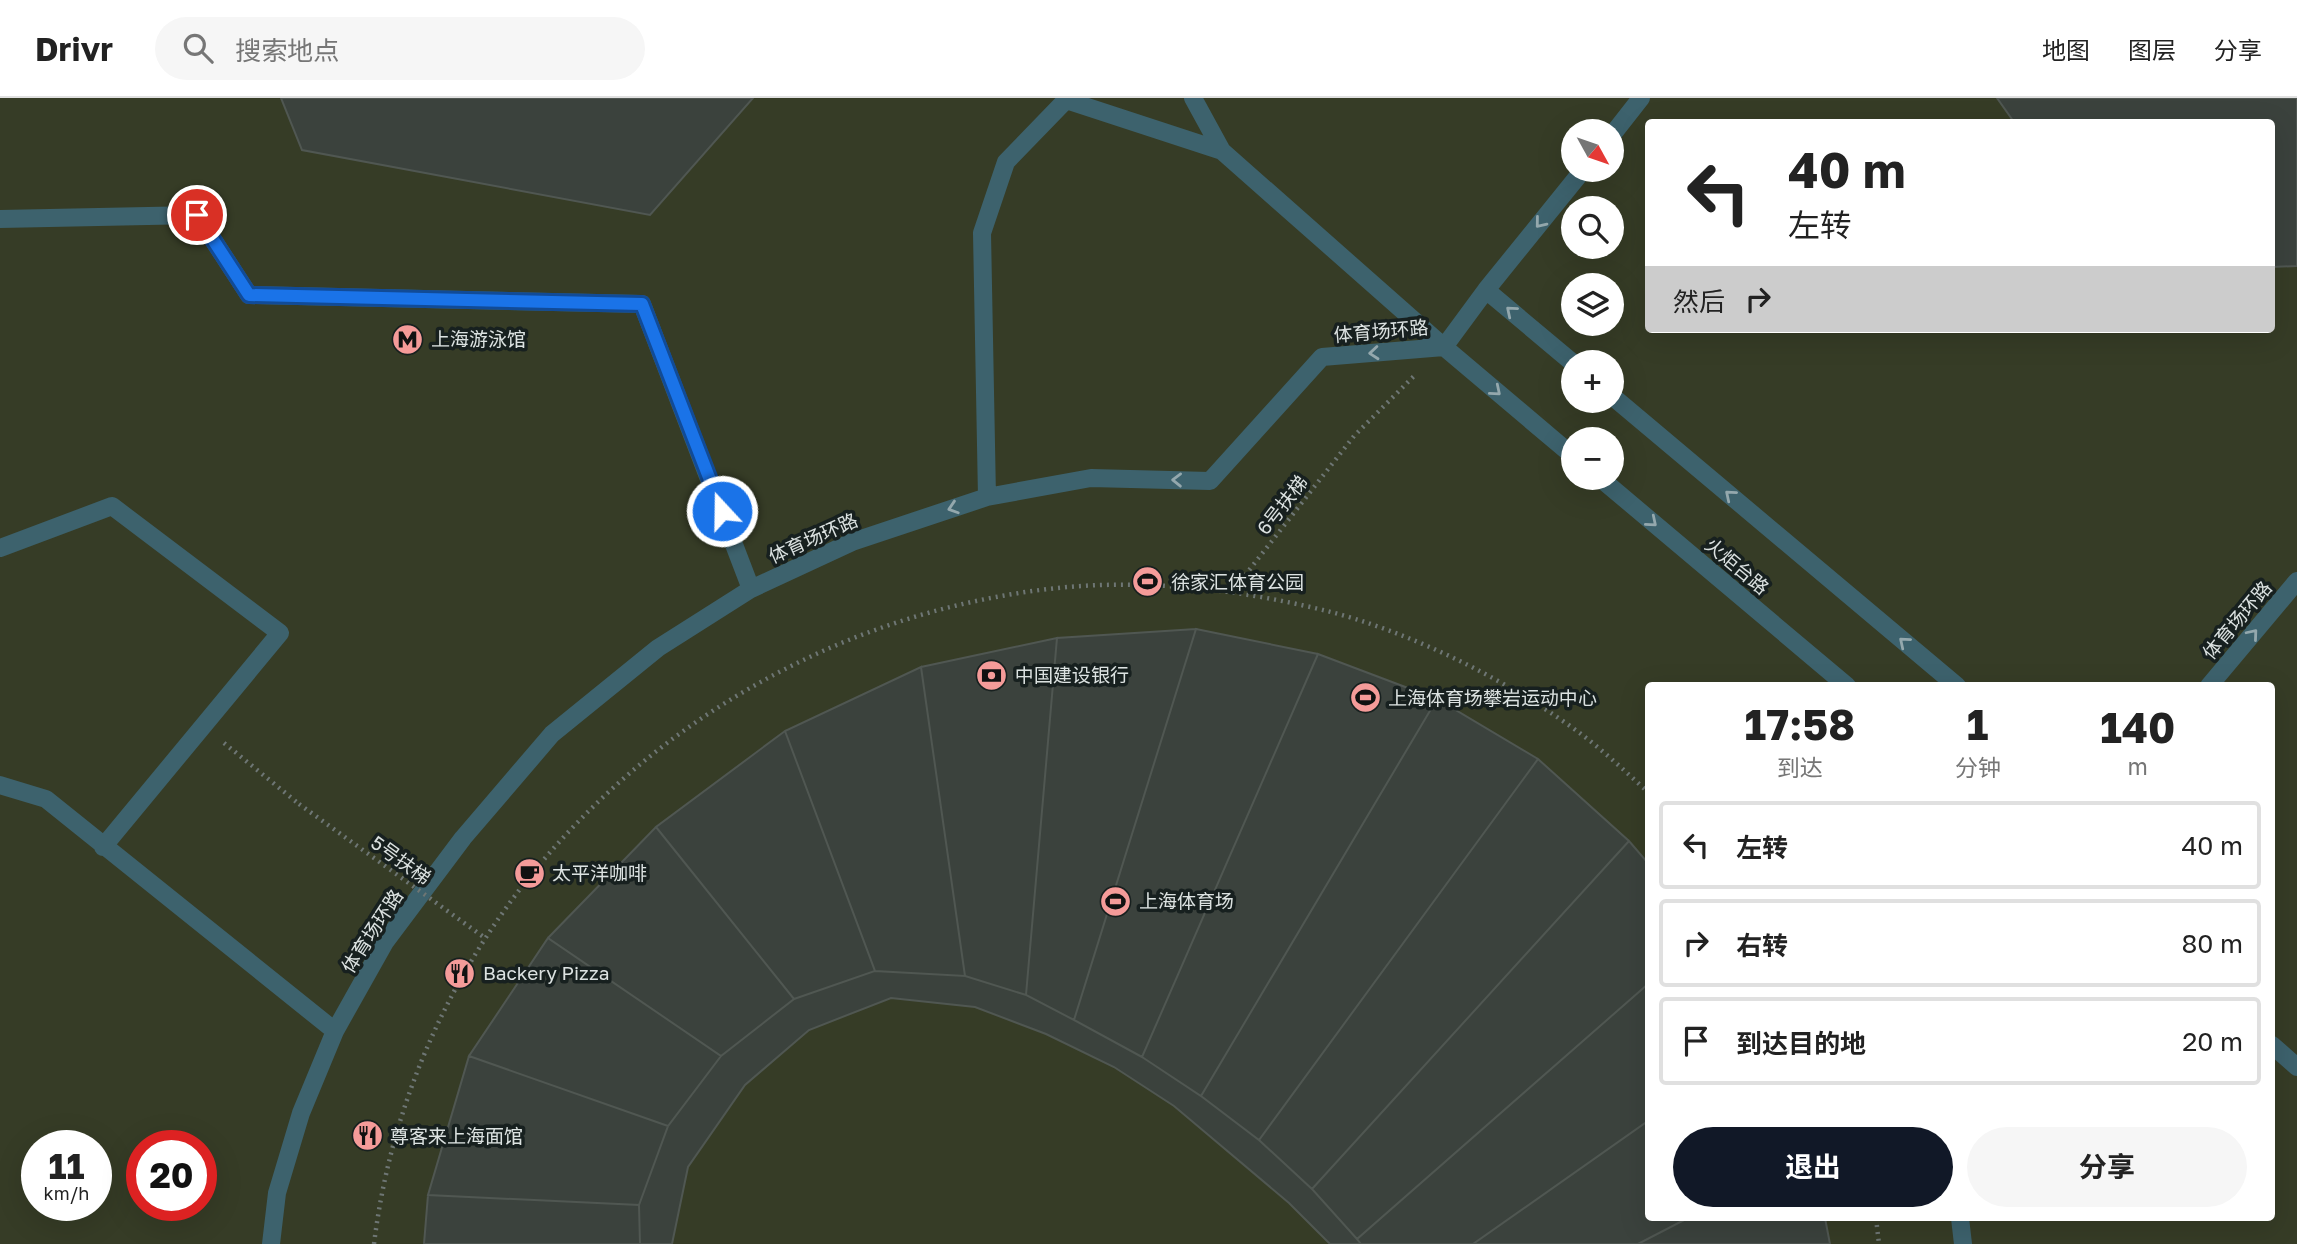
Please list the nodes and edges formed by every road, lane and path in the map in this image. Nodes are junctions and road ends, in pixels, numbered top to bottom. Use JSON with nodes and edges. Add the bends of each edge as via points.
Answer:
{"nodes":[{"id":1,"x":1193,"y":98,"type":"edge"},
{"id":2,"x":1641,"y":98,"type":"edge"},
{"id":3,"x":1624,"y":120,"type":"edge"},
{"id":4,"x":1222,"y":151,"type":"junction"},
{"id":5,"x":1573,"y":182,"type":"edge"},
{"id":6,"x":0,"y":219,"type":"edge"},
{"id":7,"x":1486,"y":290,"type":"junction"},
{"id":8,"x":1444,"y":347,"type":"junction"},
{"id":9,"x":1561,"y":353,"type":"edge"},
{"id":10,"x":1624,"y":406,"type":"edge"},
{"id":11,"x":1561,"y":446,"type":"edge"},
{"id":12,"x":1614,"y":490,"type":"edge"},
{"id":13,"x":987,"y":497,"type":"junction"},
{"id":14,"x":0,"y":548,"type":"edge"},
{"id":15,"x":2297,"y":581,"type":"edge"},
{"id":16,"x":751,"y":589,"type":"junction"},
{"id":17,"x":1232,"y":592,"type":"junction"},
{"id":18,"x":1842,"y":682,"type":"edge"},
{"id":19,"x":1952,"y":682,"type":"edge"},
{"id":20,"x":2212,"y":682,"type":"edge"},
{"id":21,"x":204,"y":726,"type":"junction"},
{"id":22,"x":0,"y":785,"type":"edge"},
{"id":23,"x":1645,"y":789,"type":"edge"},
{"id":24,"x":103,"y":847,"type":"junction"},
{"id":25,"x":485,"y":938,"type":"junction"},
{"id":26,"x":335,"y":1031,"type":"junction"},
{"id":27,"x":2275,"y":1048,"type":"edge"},
{"id":28,"x":2297,"y":1067,"type":"edge"},
{"id":29,"x":1875,"y":1221,"type":"edge"},
{"id":30,"x":1961,"y":1221,"type":"edge"},
{"id":31,"x":271,"y":1244,"type":"edge"},
{"id":32,"x":374,"y":1244,"type":"edge"},
{"id":33,"x":1879,"y":1244,"type":"edge"},
{"id":34,"x":1962,"y":1244,"type":"edge"}],
"edges":[{"from":1,"to":4,"type":"lane"},
{"from":2,"to":3,"type":"lane"},
{"from":4,"to":8,"type":"lane"},
{"from":4,"to":13,"type":"lane","via":[[1066,100],[1006,162],[982,233]]},
{"from":5,"to":7,"type":"lane","name":"体育场环路","one_way":true},
{"from":6,"to":16,"type":"lane","via":[[197,215],[249,295],[642,304]]},
{"from":7,"to":8,"type":"lane","name":"体育场环路"},
{"from":9,"to":7,"type":"lane","one_way":true},
{"from":8,"to":11,"type":"lane","one_way":true},
{"from":8,"to":13,"type":"lane","name":"体育场环路","one_way":true,"via":[[1322,357],[1210,481],[1091,478]]},
{"from":8,"to":17,"type":"path","name":"6号扶梯","via":[[1354,436]]},
{"from":19,"to":10,"type":"lane","one_way":true},
{"from":12,"to":18,"type":"lane","name":"火炬台路","one_way":true},
{"from":13,"to":16,"type":"lane","name":"体育场环路","one_way":true,"via":[[852,542]]},
{"from":14,"to":21,"type":"lane","via":[[112,506],[280,633]]},
{"from":20,"to":15,"type":"lane","name":"体育场环路","one_way":true},
{"from":16,"to":26,"type":"lane","name":"体育场环路","via":[[659,648],[552,734],[463,838],[386,942]]},
{"from":17,"to":23,"type":"path","via":[[1326,611],[1417,642],[1504,684],[1584,737]]},
{"from":17,"to":25,"type":"path","via":[[1145,585],[1058,588],[973,601],[889,624],[809,656],[732,697],[660,746],[595,803],[536,868]]},
{"from":21,"to":24,"type":"lane"},
{"from":21,"to":25,"type":"path","name":"5号扶梯","bridge":true,"via":[[299,804]]},
{"from":22,"to":24,"type":"lane","via":[[46,799]]},
{"from":24,"to":26,"type":"lane"},
{"from":25,"to":32,"type":"path","via":[[438,1023],[403,1114]]},
{"from":26,"to":31,"type":"lane","name":"体育场环路","via":[[301,1113],[278,1193]]},
{"from":27,"to":28,"type":"lane"},
{"from":29,"to":33,"type":"path"},
{"from":30,"to":34,"type":"lane"}]}
